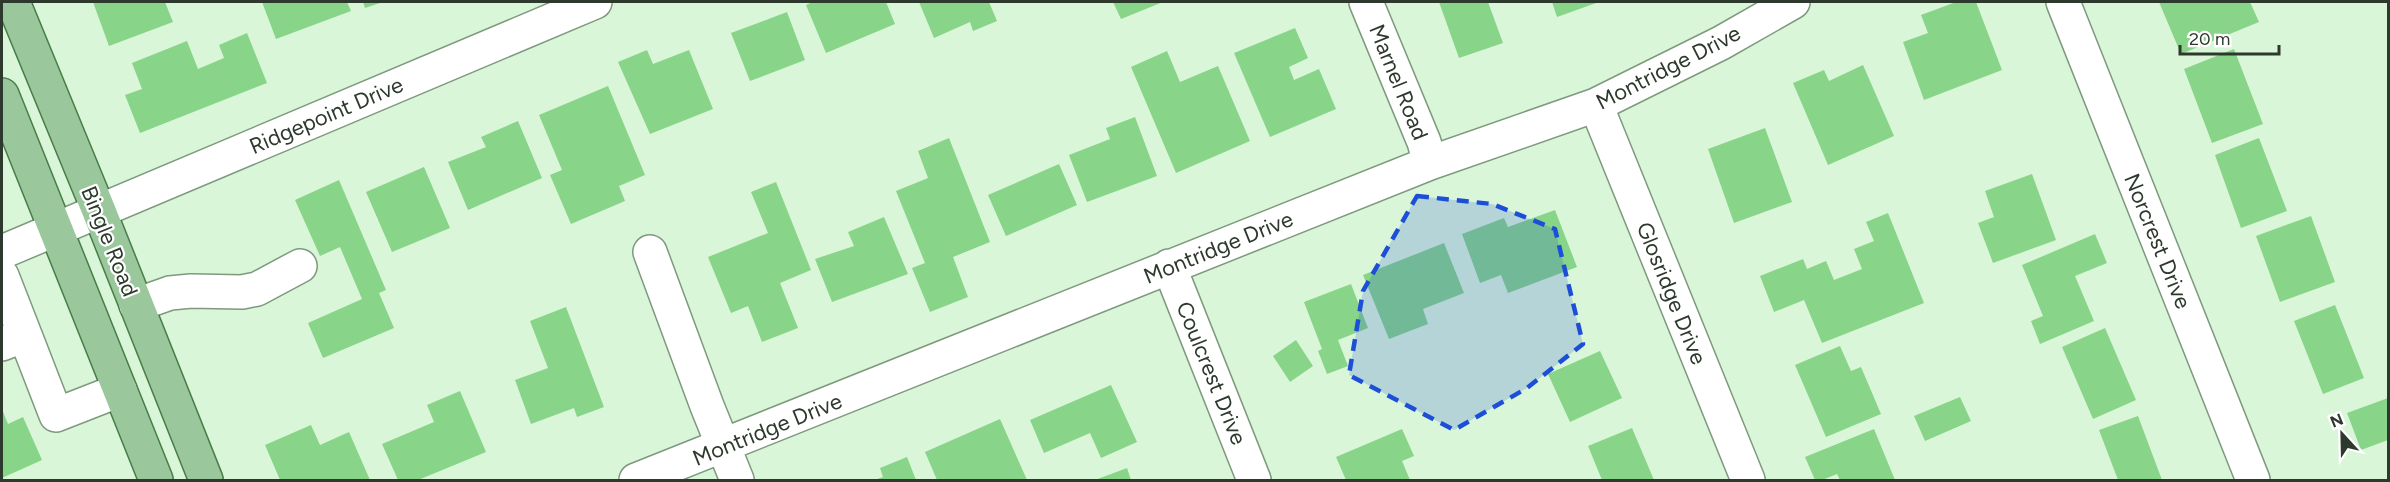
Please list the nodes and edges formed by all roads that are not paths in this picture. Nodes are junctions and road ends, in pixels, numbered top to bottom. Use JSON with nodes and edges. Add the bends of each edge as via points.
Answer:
{"nodes":[{"id":1,"x":13,"y":2,"type":"edge"},
{"id":2,"x":595,"y":2,"type":"edge"},
{"id":3,"x":1366,"y":2,"type":"edge"},
{"id":4,"x":1793,"y":2,"type":"edge"},
{"id":5,"x":2063,"y":2,"type":"edge"},
{"id":6,"x":1596,"y":105,"type":"junction"},
{"id":7,"x":5,"y":113,"type":"edge"},
{"id":8,"x":1430,"y":164,"type":"junction"},
{"id":9,"x":99,"y":211,"type":"junction"},
{"id":10,"x":56,"y":228,"type":"junction"},
{"id":11,"x":2,"y":252,"type":"edge"},
{"id":12,"x":650,"y":252,"type":"dead end"},
{"id":13,"x":300,"y":266,"type":"dead end"},
{"id":14,"x":1169,"y":266,"type":"junction"},
{"id":15,"x":2,"y":276,"type":"edge"},
{"id":16,"x":136,"y":305,"type":"junction"},
{"id":17,"x":13,"y":339,"type":"edge"},
{"id":18,"x":120,"y":390,"type":"junction"},
{"id":19,"x":724,"y":447,"type":"junction"},
{"id":20,"x":156,"y":480,"type":"edge"},
{"id":21,"x":206,"y":480,"type":"edge"},
{"id":22,"x":636,"y":480,"type":"edge"},
{"id":23,"x":737,"y":480,"type":"edge"},
{"id":24,"x":1254,"y":480,"type":"edge"},
{"id":25,"x":1748,"y":480,"type":"edge"},
{"id":26,"x":2253,"y":480,"type":"edge"}],
"edges":[{"from":1,"to":9,"type":"main road","name":"Bingle Road"},
{"from":2,"to":9,"type":"street","name":"Ridgepoint Drive"},
{"from":3,"to":8,"type":"street","name":"Marnel Road"},
{"from":4,"to":6,"type":"street","name":"Montridge Drive"},
{"from":5,"to":26,"type":"street","name":"Norcrest Drive"},
{"from":6,"to":8,"type":"street","name":"Montridge Drive"},
{"from":6,"to":25,"type":"street","name":"Glosridge Drive"},
{"from":7,"to":10,"type":"main road","name":"Bingle Road"},
{"from":8,"to":14,"type":"street","name":"Montridge Drive"},
{"from":9,"to":10,"type":"street","name":"Ridgepoint Drive"},
{"from":9,"to":16,"type":"main road","name":"Bingle Road"},
{"from":10,"to":11,"type":"street","name":"Ridgepoint Drive"},
{"from":10,"to":18,"type":"main road","name":"Bingle Road"},
{"from":12,"to":19,"type":"street"},
{"from":13,"to":16,"type":"street","via":[[256,289],[170,293]]},
{"from":14,"to":19,"type":"street","name":"Montridge Drive"},
{"from":14,"to":24,"type":"street","name":"Coulcrest Drive"},
{"from":15,"to":17,"type":"street"},
{"from":16,"to":21,"type":"main road","name":"Bingle Road"},
{"from":17,"to":18,"type":"street","via":[[56,415]]},
{"from":18,"to":20,"type":"main road","name":"Bingle Road"},
{"from":19,"to":22,"type":"street","name":"Montridge Drive"},
{"from":19,"to":23,"type":"street"}]}
